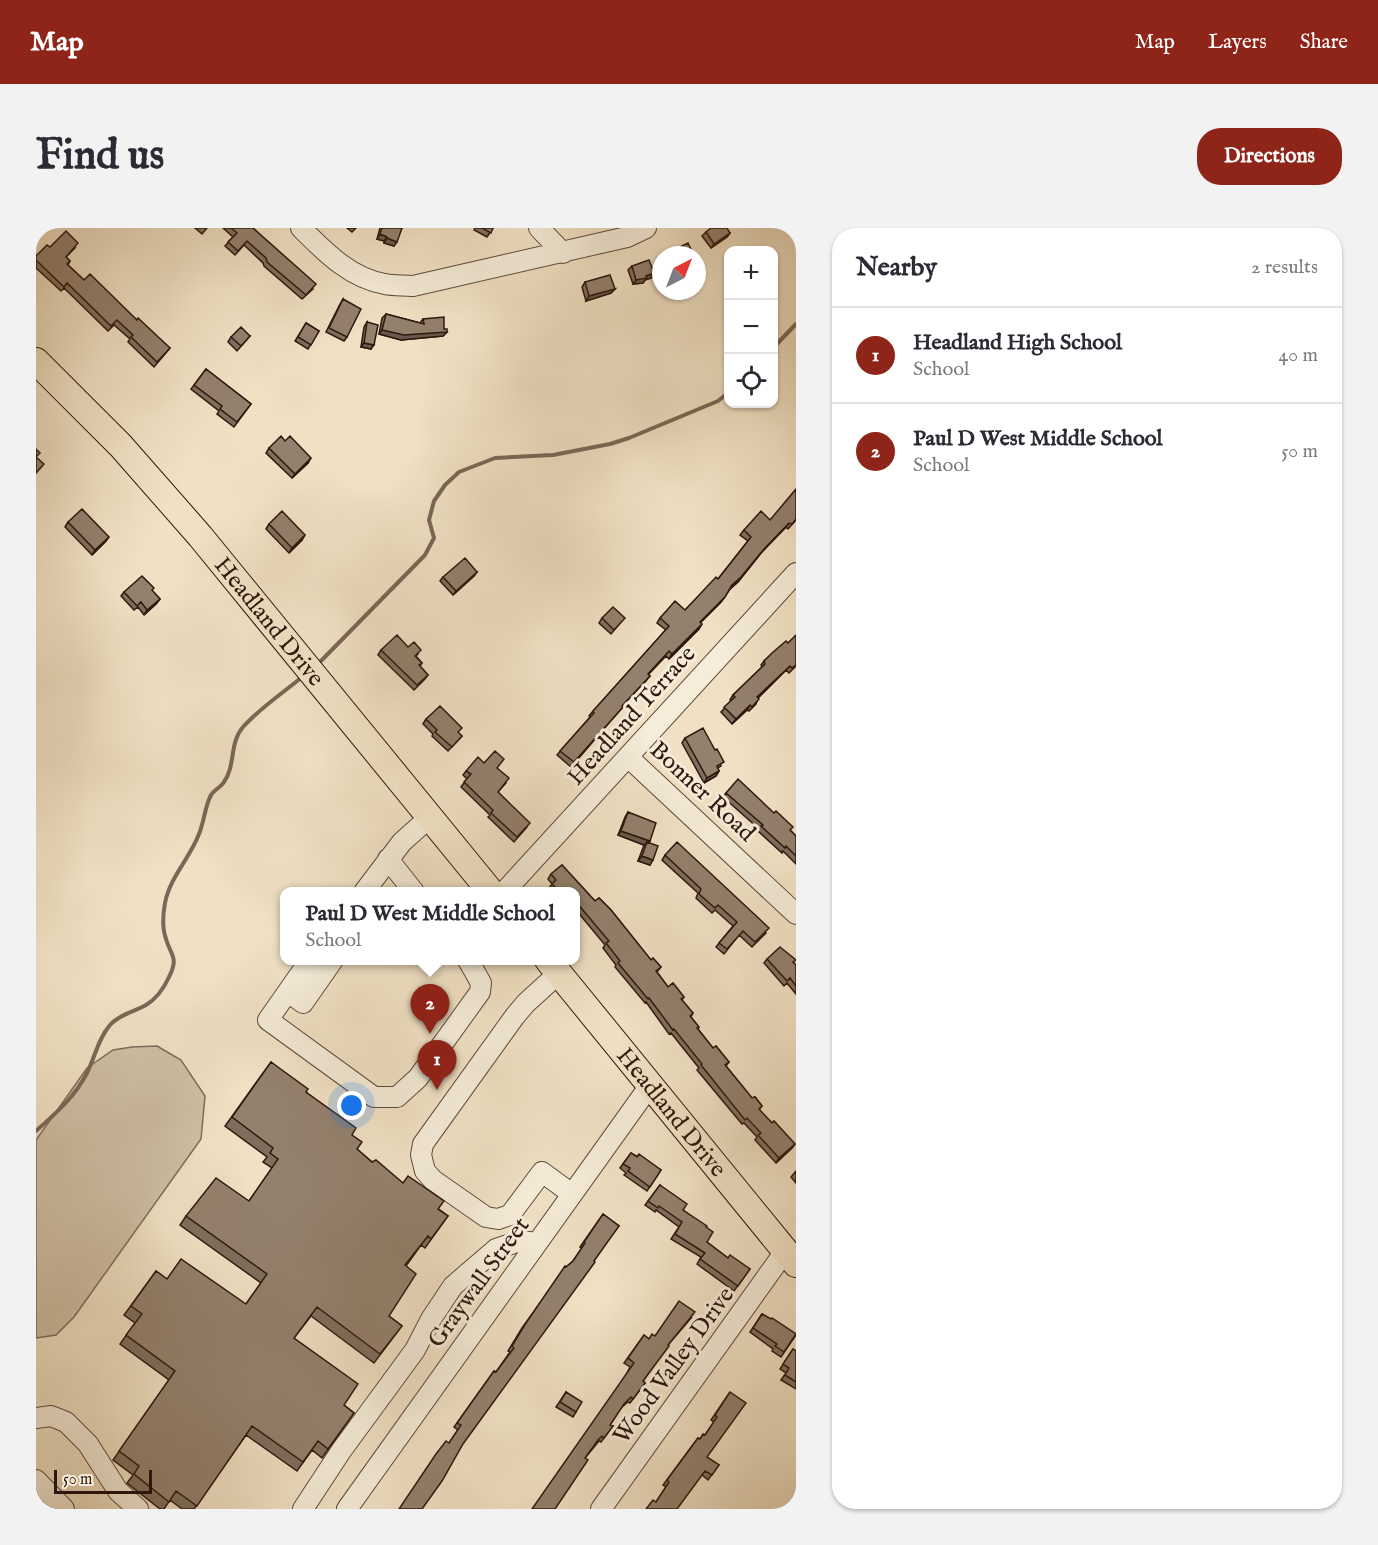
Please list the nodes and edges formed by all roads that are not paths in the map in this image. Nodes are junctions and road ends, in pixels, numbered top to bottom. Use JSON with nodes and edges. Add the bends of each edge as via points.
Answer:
{"nodes":[{"id":1,"x":301,"y":228,"type":"edge"},
{"id":2,"x":539,"y":228,"type":"edge"},
{"id":3,"x":646,"y":228,"type":"edge"},
{"id":4,"x":563,"y":253,"type":"junction"},
{"id":5,"x":36,"y":361,"type":"edge"},
{"id":6,"x":792,"y":586,"type":"edge"},
{"id":7,"x":628,"y":757,"type":"junction"},
{"id":8,"x":430,"y":817,"type":"junction"},
{"id":9,"x":388,"y":859,"type":"junction"},
{"id":10,"x":367,"y":887,"type":"edge"},
{"id":11,"x":411,"y":887,"type":"edge"},
{"id":12,"x":488,"y":887,"type":"edge"},
{"id":13,"x":508,"y":887,"type":"edge"},
{"id":14,"x":796,"y":914,"type":"edge"},
{"id":15,"x":307,"y":965,"type":"edge"},
{"id":16,"x":330,"y":965,"type":"edge"},
{"id":17,"x":471,"y":965,"type":"edge"},
{"id":18,"x":554,"y":967,"type":"edge"},
{"id":19,"x":288,"y":992,"type":"junction"},
{"id":20,"x":651,"y":1084,"type":"junction"},
{"id":21,"x":572,"y":1194,"type":"junction"},
{"id":22,"x":537,"y":1242,"type":"junction"},
{"id":23,"x":791,"y":1257,"type":"edge"},
{"id":24,"x":36,"y":1418,"type":"edge"},
{"id":25,"x":36,"y":1480,"type":"edge"},
{"id":26,"x":64,"y":1509,"type":"edge"},
{"id":27,"x":138,"y":1509,"type":"edge"},
{"id":28,"x":303,"y":1509,"type":"edge"},
{"id":29,"x":347,"y":1509,"type":"edge"},
{"id":30,"x":601,"y":1509,"type":"edge"}],
"edges":[{"from":1,"to":4,"type":"street","via":[[353,273],[384,284],[413,286]]},
{"from":2,"to":4,"type":"street"},
{"from":3,"to":4,"type":"street","via":[[627,237]]},
{"from":5,"to":8,"type":"main road","name":"Headland Drive","via":[[121,446],[200,536]]},
{"from":6,"to":7,"type":"street","name":"Headland Terrace"},
{"from":7,"to":13,"type":"street","name":"Headland Terrace"},
{"from":7,"to":14,"type":"street","name":"Bonner Road"},
{"from":8,"to":9,"type":"street"},
{"from":8,"to":12,"type":"main road","name":"Headland Drive"},
{"from":9,"to":10,"type":"street"},
{"from":9,"to":11,"type":"street"},
{"from":15,"to":19,"type":"street"},
{"from":16,"to":19,"type":"street","via":[[303,1003]]},
{"from":17,"to":19,"type":"street","via":[[481,983],[480,992],[418,1078],[397,1097],[374,1097],[268,1020]]},
{"from":18,"to":20,"type":"main road","name":"Headland Drive"},
{"from":18,"to":21,"type":"street","via":[[423,1144],[421,1155],[425,1171],[433,1180],[486,1217],[510,1215],[542,1172]]},
{"from":20,"to":21,"type":"street","name":"Graywall Street"},
{"from":20,"to":23,"type":"main road","name":"Headland Drive"},
{"from":21,"to":22,"type":"street","name":"Graywall Street"},
{"from":22,"to":28,"type":"street","via":[[520,1241],[496,1249],[453,1286],[415,1350]]},
{"from":22,"to":29,"type":"street","name":"Graywall Street"},
{"from":23,"to":30,"type":"street","name":"Wood Valley Drive"},
{"from":24,"to":27,"type":"street","via":[[51,1416],[66,1422],[88,1444],[118,1491]]},
{"from":25,"to":26,"type":"street"}]}
